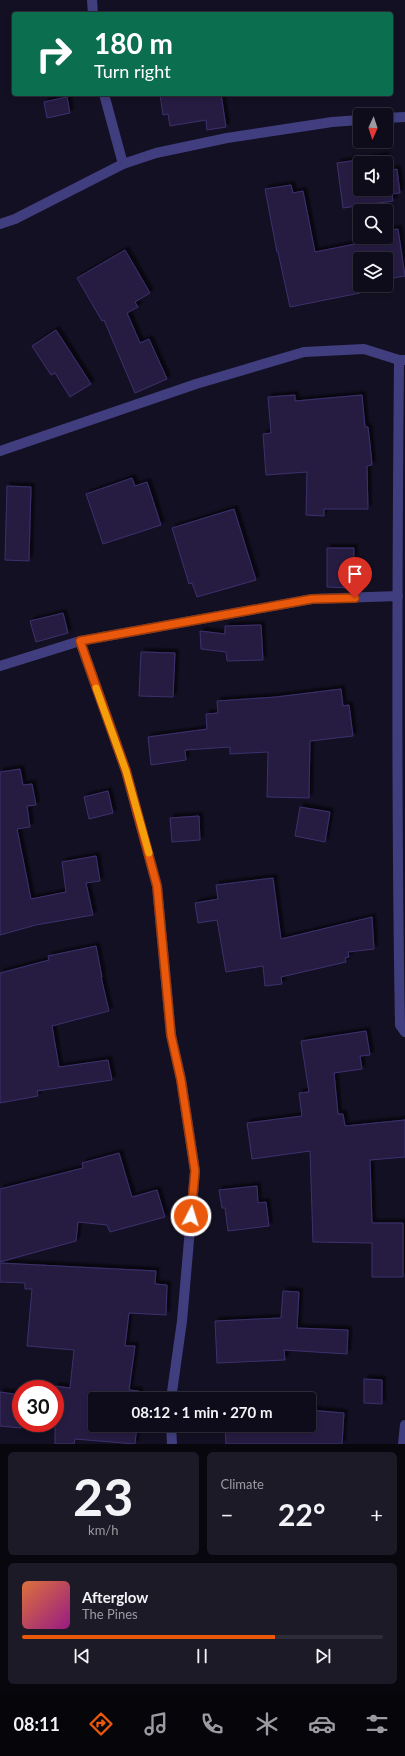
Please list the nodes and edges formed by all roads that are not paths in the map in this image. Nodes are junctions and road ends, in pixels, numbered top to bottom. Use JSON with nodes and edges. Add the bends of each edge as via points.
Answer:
{"nodes":[{"id":1,"x":92,"y":0,"type":"edge"},
{"id":2,"x":93,"y":12,"type":"edge"},
{"id":3,"x":105,"y":96,"type":"edge"},
{"id":4,"x":405,"y":117,"type":"edge"},
{"id":5,"x":393,"y":118,"type":"edge"},
{"id":6,"x":353,"y":120,"type":"edge"},
{"id":7,"x":123,"y":164,"type":"junction"},
{"id":8,"x":0,"y":224,"type":"edge"},
{"id":9,"x":402,"y":360,"type":"edge"},
{"id":10,"x":0,"y":451,"type":"edge"},
{"id":11,"x":398,"y":596,"type":"junction"},
{"id":12,"x":80,"y":641,"type":"junction"},
{"id":13,"x":0,"y":666,"type":"edge"},
{"id":14,"x":405,"y":1032,"type":"edge"},
{"id":15,"x":172,"y":1392,"type":"edge"},
{"id":16,"x":405,"y":1425,"type":"edge"},
{"id":17,"x":171,"y":1432,"type":"edge"},
{"id":18,"x":172,"y":1444,"type":"edge"},
{"id":19,"x":403,"y":1444,"type":"edge"}],
"edges":[{"from":1,"to":2,"type":"street"},
{"from":3,"to":7,"type":"street"},
{"from":4,"to":5,"type":"street"},
{"from":6,"to":7,"type":"street","via":[[227,138],[156,153]]},
{"from":7,"to":8,"type":"street","via":[[15,219]]},
{"from":9,"to":10,"type":"street","via":[[364,349],[304,352],[196,384]]},
{"from":9,"to":11,"type":"street"},
{"from":11,"to":12,"type":"street","via":[[312,599]]},
{"from":11,"to":14,"type":"street","via":[[400,1025]]},
{"from":12,"to":13,"type":"street"},
{"from":12,"to":15,"type":"street","via":[[126,771],[157,886],[171,1035],[181,1080],[195,1171],[182,1321]]},
{"from":16,"to":19,"type":"street"},
{"from":17,"to":18,"type":"street"}]}
